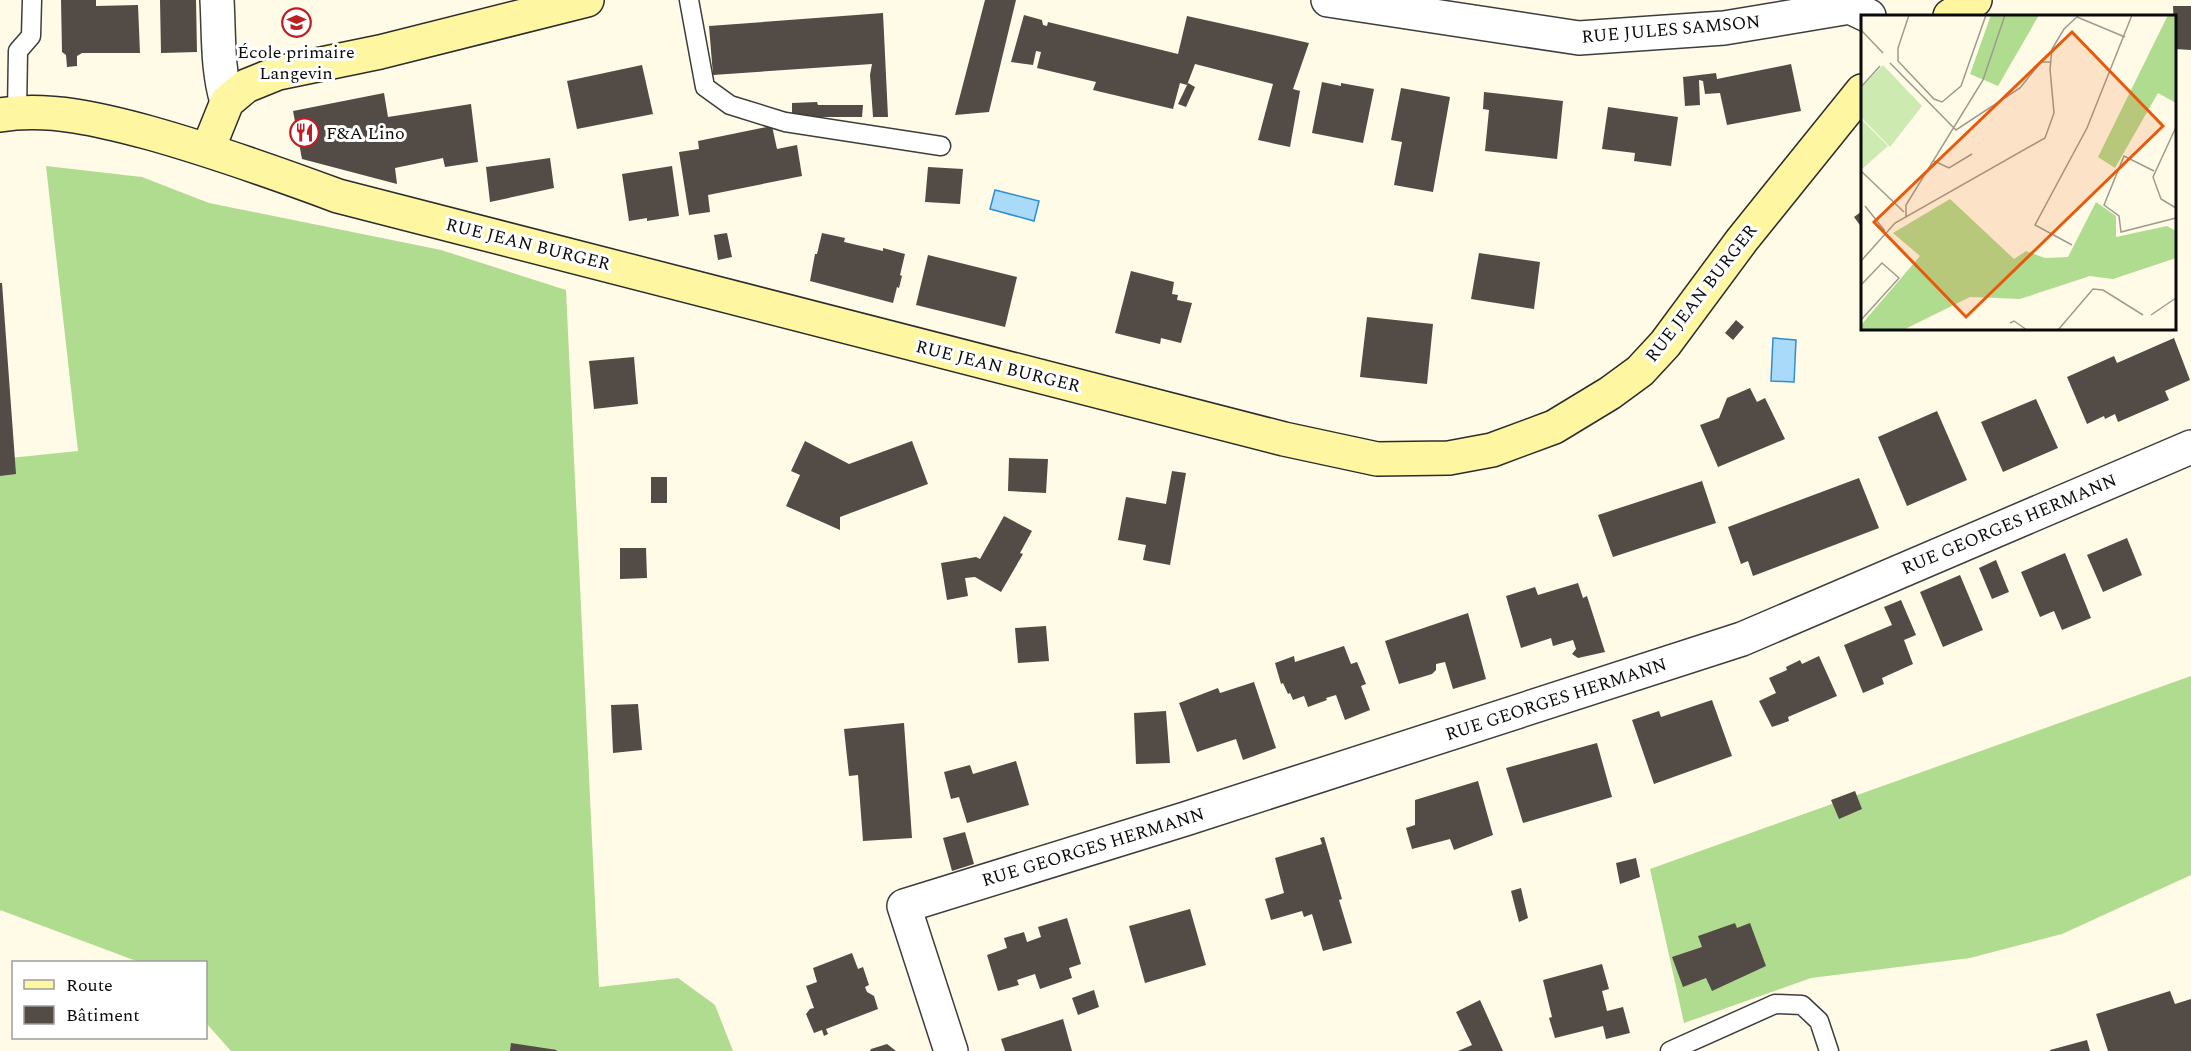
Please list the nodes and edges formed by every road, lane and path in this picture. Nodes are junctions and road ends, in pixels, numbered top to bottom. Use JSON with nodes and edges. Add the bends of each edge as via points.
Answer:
{"nodes":[{"id":1,"x":32,"y":0,"type":"edge"},
{"id":2,"x":217,"y":0,"type":"edge"},
{"id":3,"x":587,"y":0,"type":"edge"},
{"id":4,"x":689,"y":0,"type":"edge"},
{"id":5,"x":1328,"y":0,"type":"edge"},
{"id":6,"x":1975,"y":0,"type":"edge"},
{"id":7,"x":1867,"y":15,"type":"edge"},
{"id":8,"x":1952,"y":15,"type":"edge"},
{"id":9,"x":1861,"y":93,"type":"edge"},
{"id":10,"x":227,"y":102,"type":"junction"},
{"id":11,"x":8,"y":114,"type":"edge"},
{"id":12,"x":941,"y":146,"type":"dead end"},
{"id":13,"x":208,"y":149,"type":"junction"},
{"id":14,"x":2191,"y":447,"type":"edge"},
{"id":15,"x":951,"y":1051,"type":"edge"},
{"id":16,"x":1670,"y":1051,"type":"edge"},
{"id":17,"x":1828,"y":1051,"type":"edge"}],
"edges":[{"from":1,"to":11,"type":"lane","via":[[31,36],[18,51]]},
{"from":2,"to":10,"type":"street","via":[[218,59]]},
{"from":3,"to":10,"type":"main road","via":[[380,52],[278,73],[246,86]]},
{"from":4,"to":12,"type":"lane","via":[[705,87],[730,105],[785,122]]},
{"from":5,"to":7,"type":"street","name":"RUE JULES SAMSON","via":[[1579,38],[1724,28],[1850,7]]},
{"from":6,"to":8,"type":"main road"},
{"from":9,"to":13,"type":"main road","name":"RUE JEAN BURGER","via":[[1640,371],[1554,427],[1492,450],[1449,458],[1377,459],[1284,439],[338,196]]},
{"from":10,"to":13,"type":"main road"},
{"from":11,"to":13,"type":"main road","name":"RUE JEAN BURGER","via":[[67,115],[116,123]]},
{"from":14,"to":15,"type":"street","name":"RUE GEORGES HERMANN","via":[[1742,639],[904,906]]},
{"from":16,"to":17,"type":"lane","via":[[1775,1004],[1802,1005],[1819,1021]]}]}
